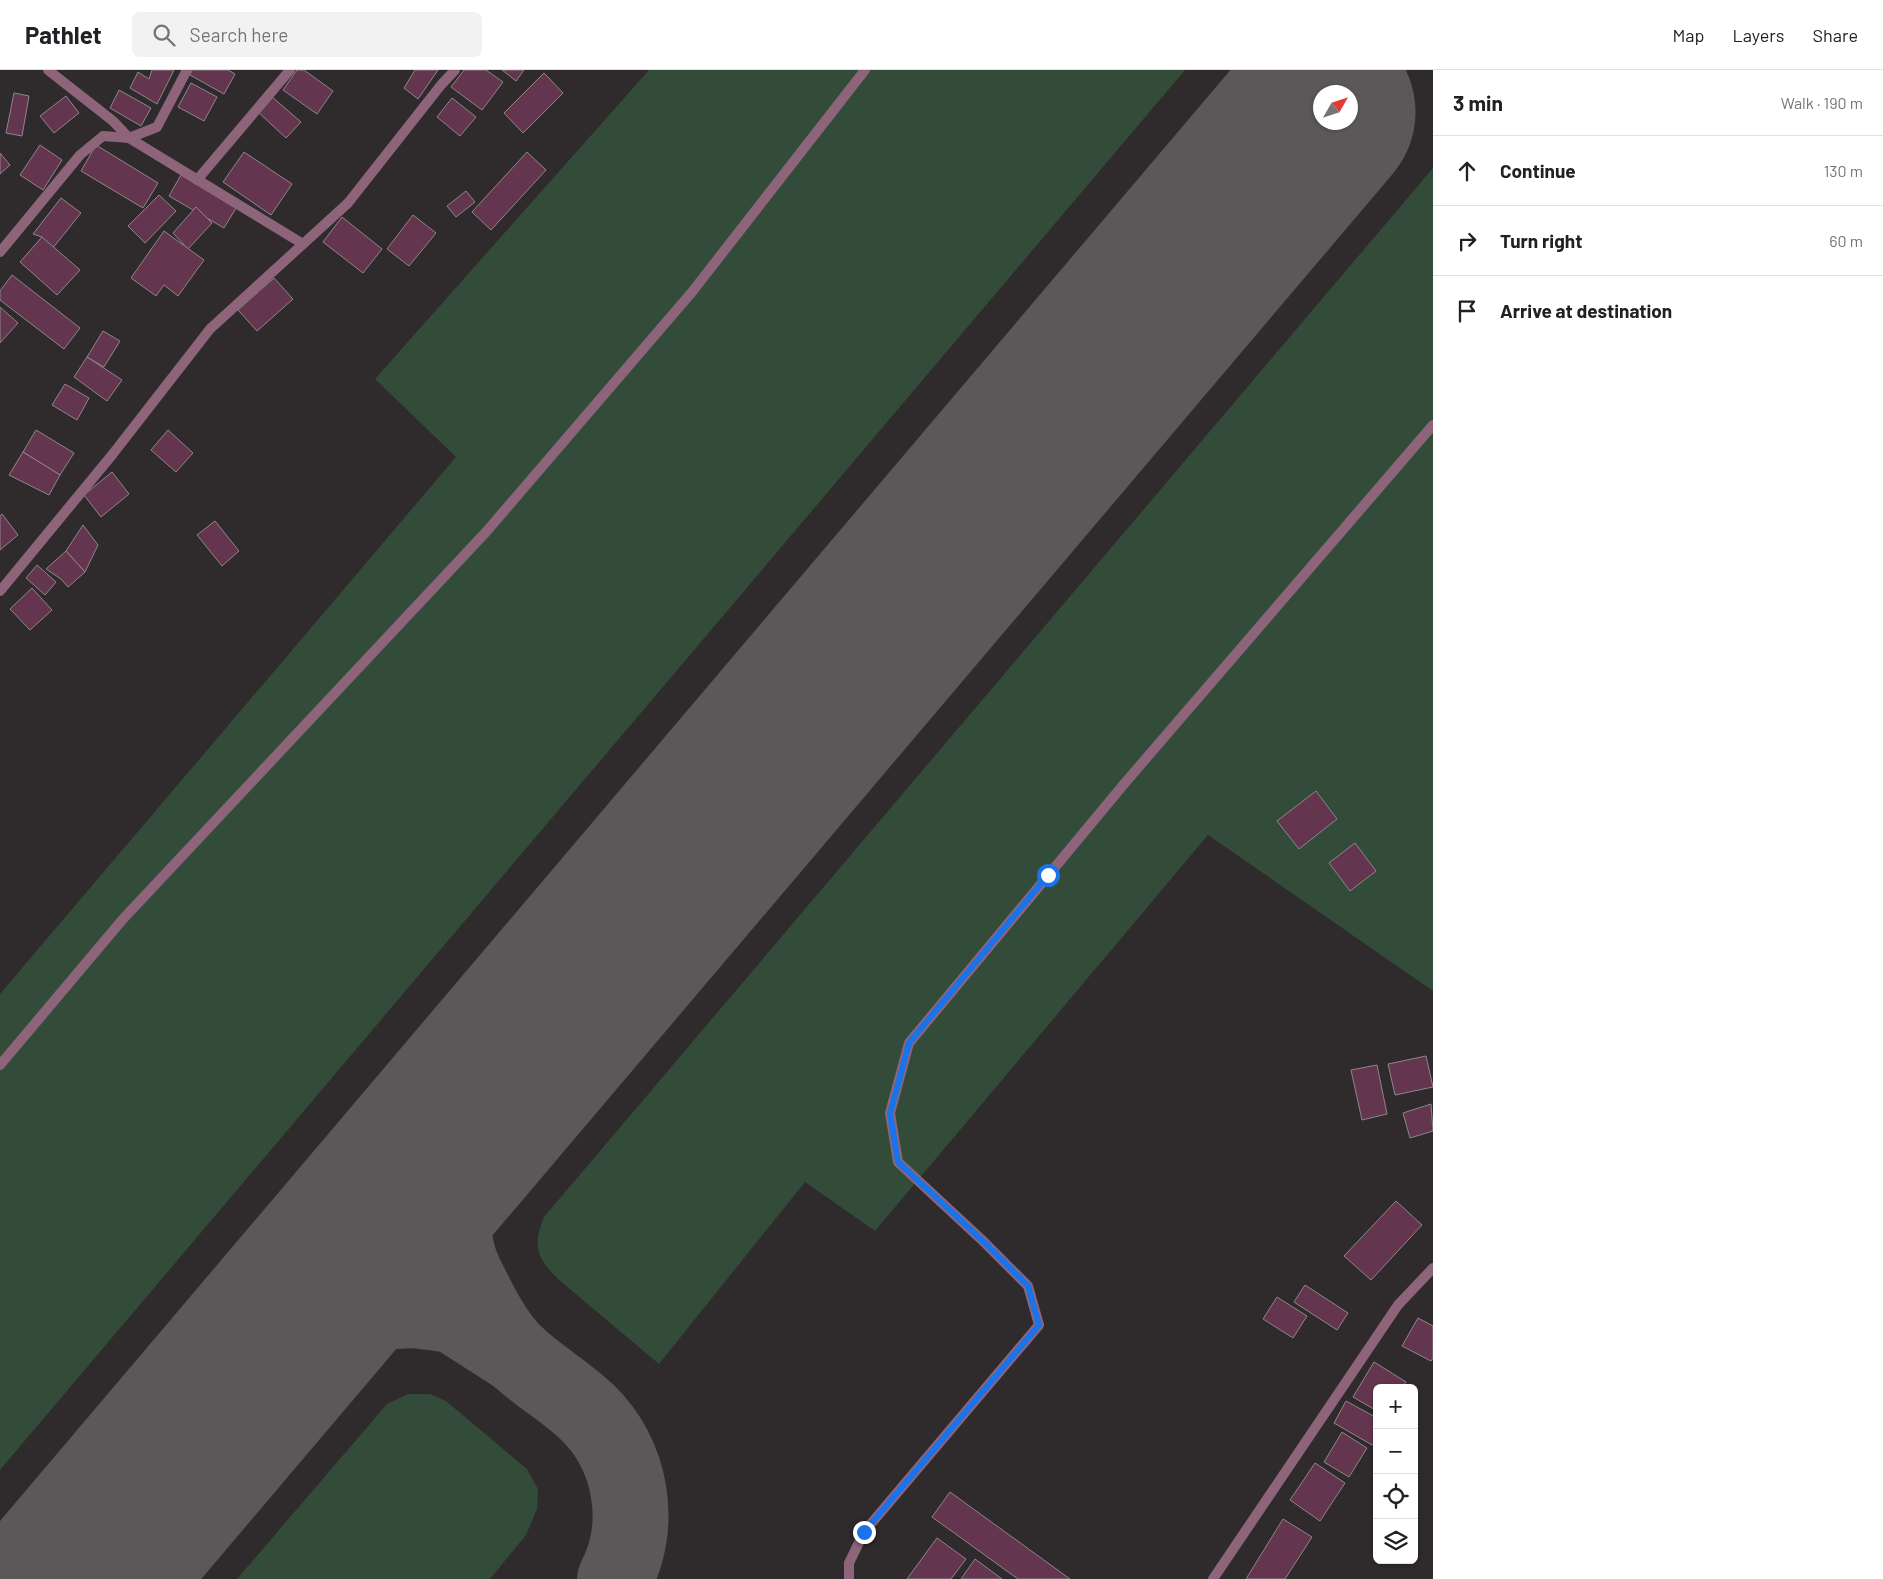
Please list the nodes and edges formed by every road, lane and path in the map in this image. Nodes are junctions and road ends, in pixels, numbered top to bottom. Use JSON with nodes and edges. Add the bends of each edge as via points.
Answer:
{"nodes":[{"id":1,"x":48,"y":70,"type":"edge"},
{"id":2,"x":187,"y":70,"type":"edge"},
{"id":3,"x":290,"y":70,"type":"edge"},
{"id":4,"x":455,"y":70,"type":"edge"},
{"id":5,"x":864,"y":70,"type":"edge"},
{"id":6,"x":129,"y":138,"type":"junction"},
{"id":7,"x":198,"y":180,"type":"junction"},
{"id":8,"x":303,"y":244,"type":"junction"},
{"id":9,"x":0,"y":252,"type":"edge"},
{"id":10,"x":1433,"y":425,"type":"edge"},
{"id":11,"x":0,"y":591,"type":"edge"},
{"id":12,"x":0,"y":1065,"type":"edge"},
{"id":13,"x":1433,"y":1268,"type":"edge"},
{"id":14,"x":849,"y":1579,"type":"edge"},
{"id":15,"x":1213,"y":1579,"type":"edge"}],
"edges":[{"from":1,"to":6,"type":"street","via":[[113,121]]},
{"from":2,"to":6,"type":"street","via":[[157,127]]},
{"from":3,"to":7,"type":"street"},
{"from":4,"to":8,"type":"street","via":[[348,203]]},
{"from":5,"to":12,"type":"street","via":[[692,292],[486,532],[123,920]]},
{"from":6,"to":7,"type":"street"},
{"from":6,"to":9,"type":"street","via":[[103,136],[80,155]]},
{"from":7,"to":8,"type":"street"},
{"from":8,"to":11,"type":"street","via":[[210,329]]},
{"from":10,"to":14,"type":"street","via":[[1124,784],[909,1043],[890,1114],[898,1162],[1028,1286],[1039,1325],[864,1532],[849,1563]]},
{"from":13,"to":15,"type":"street","via":[[1398,1305]]}]}
